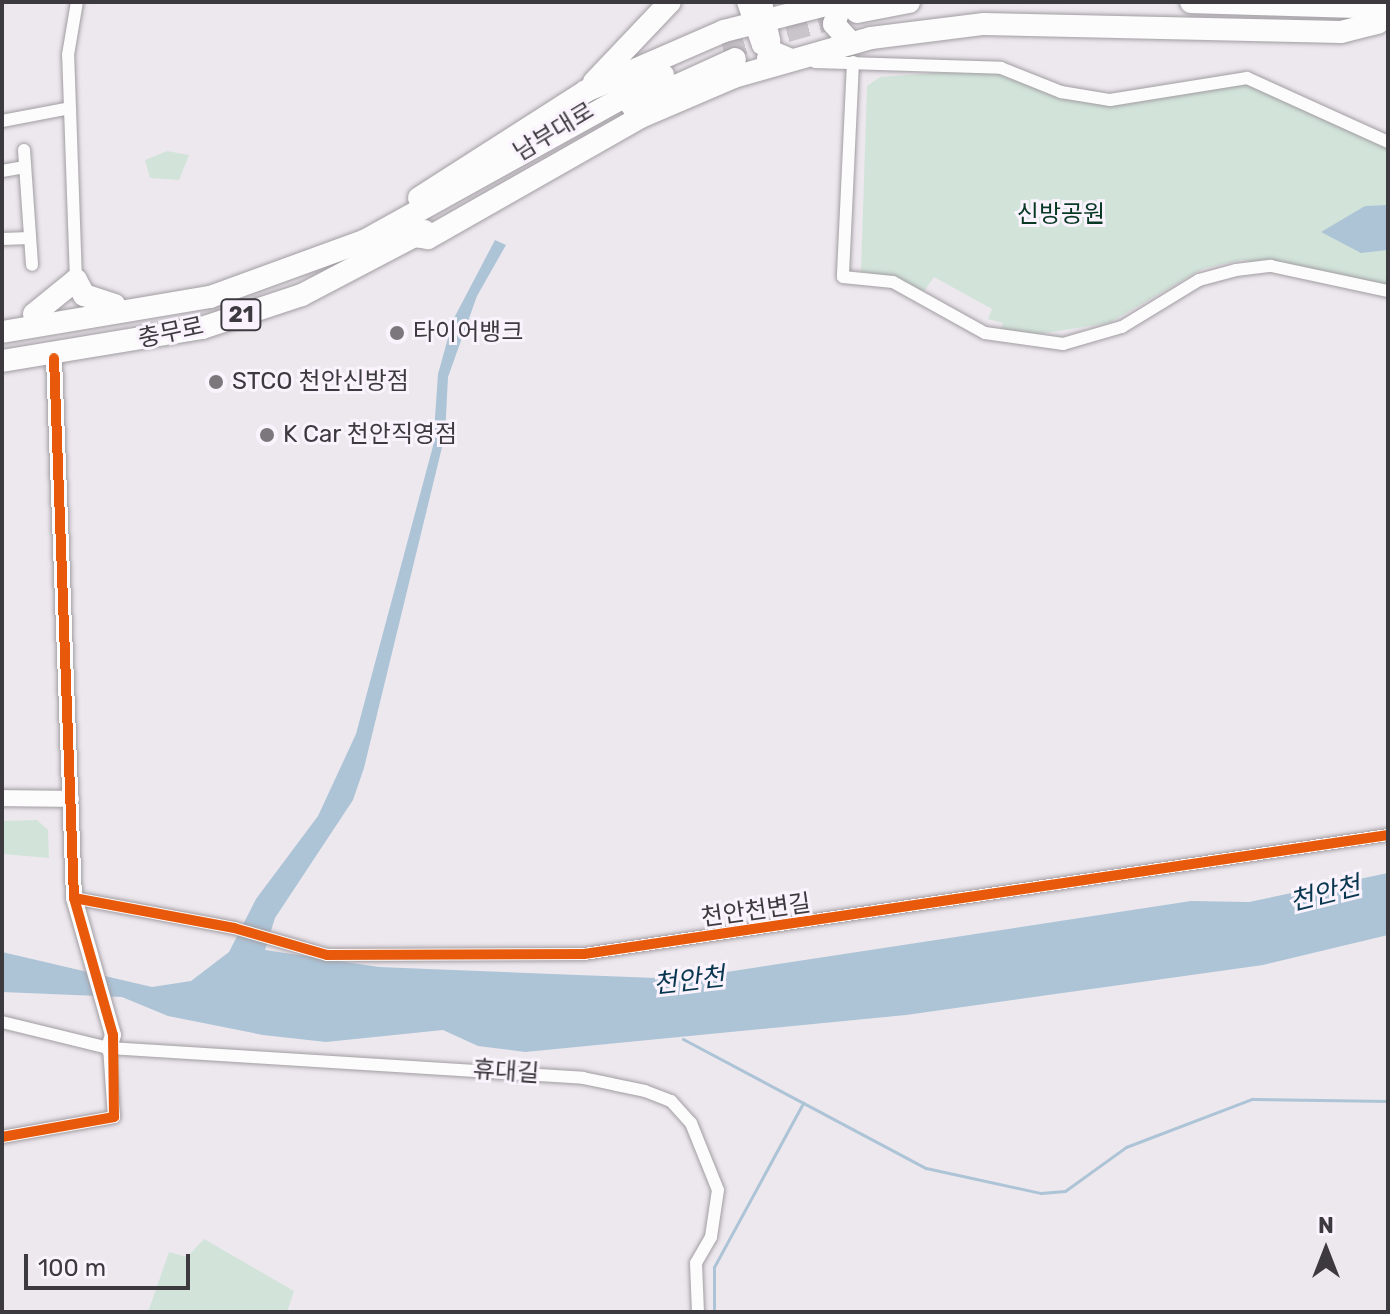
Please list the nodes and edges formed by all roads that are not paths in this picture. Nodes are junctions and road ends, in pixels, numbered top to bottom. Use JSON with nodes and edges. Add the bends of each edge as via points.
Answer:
{"nodes":[{"id":1,"x":77,"y":2,"type":"edge"},
{"id":2,"x":670,"y":2,"type":"edge"},
{"id":3,"x":909,"y":2,"type":"edge"},
{"id":4,"x":1191,"y":2,"type":"edge"},
{"id":5,"x":756,"y":11,"type":"edge"},
{"id":6,"x":1384,"y":12,"type":"edge"},
{"id":7,"x":850,"y":24,"type":"edge"},
{"id":8,"x":729,"y":54,"type":"junction"},
{"id":9,"x":792,"y":58,"type":"junction"},
{"id":10,"x":764,"y":60,"type":"junction"},
{"id":11,"x":825,"y":61,"type":"junction"},
{"id":12,"x":586,"y":91,"type":"junction"},
{"id":13,"x":70,"y":108,"type":"junction"},
{"id":14,"x":2,"y":121,"type":"edge"},
{"id":15,"x":621,"y":128,"type":"junction"},
{"id":16,"x":1388,"y":142,"type":"edge"},
{"id":17,"x":24,"y":150,"type":"dead end"},
{"id":18,"x":25,"y":167,"type":"junction"},
{"id":19,"x":2,"y":171,"type":"edge"},
{"id":20,"x":392,"y":228,"type":"junction"},
{"id":21,"x":414,"y":236,"type":"junction"},
{"id":22,"x":30,"y":238,"type":"junction"},
{"id":23,"x":2,"y":239,"type":"edge"},
{"id":24,"x":32,"y":265,"type":"dead end"},
{"id":25,"x":76,"y":280,"type":"junction"},
{"id":26,"x":1388,"y":291,"type":"edge"},
{"id":27,"x":210,"y":297,"type":"junction"},
{"id":28,"x":114,"y":305,"type":"junction"},
{"id":29,"x":2,"y":317,"type":"edge"},
{"id":30,"x":15,"y":326,"type":"edge"},
{"id":31,"x":54,"y":358,"type":"junction"},
{"id":32,"x":2,"y":361,"type":"edge"},
{"id":33,"x":2,"y":798,"type":"edge"},
{"id":34,"x":71,"y":799,"type":"junction"},
{"id":35,"x":1388,"y":835,"type":"edge"},
{"id":36,"x":74,"y":904,"type":"junction"},
{"id":37,"x":2,"y":1022,"type":"edge"},
{"id":38,"x":111,"y":1042,"type":"junction"},
{"id":39,"x":2,"y":1137,"type":"edge"},
{"id":40,"x":698,"y":1312,"type":"edge"}],
"edges":[{"from":1,"to":13,"type":"street","via":[[69,25]]},
{"from":2,"to":12,"type":"highway"},
{"from":3,"to":7,"type":"highway"},
{"from":4,"to":6,"type":"highway"},
{"from":5,"to":7,"type":"highway"},
{"from":5,"to":8,"type":"highway"},
{"from":5,"to":10,"type":"main road"},
{"from":6,"to":7,"type":"highway","via":[[1326,32]]},
{"from":7,"to":9,"type":"highway"},
{"from":7,"to":11,"type":"street"},
{"from":7,"to":16,"type":"street","via":[[1001,68],[1061,92],[1110,100],[1159,95],[1213,78],[1247,78]]},
{"from":7,"to":26,"type":"street","via":[[843,277],[893,282],[985,333],[1063,344],[1122,327],[1199,280],[1236,270],[1271,266]]},
{"from":8,"to":10,"type":"highway"},
{"from":8,"to":12,"type":"highway"},
{"from":8,"to":15,"type":"highway"},
{"from":8,"to":20,"type":"highway","name":"남부대로","number":"21","via":[[617,94]]},
{"from":8,"to":21,"type":"highway","name":"남부대로","via":[[636,103]]},
{"from":9,"to":10,"type":"highway"},
{"from":9,"to":11,"type":"street"},
{"from":11,"to":15,"type":"street","via":[[766,73]]},
{"from":12,"to":20,"type":"highway","via":[[406,206]]},
{"from":13,"to":14,"type":"street"},
{"from":13,"to":25,"type":"street"},
{"from":15,"to":21,"type":"highway","via":[[428,238]]},
{"from":17,"to":18,"type":"street"},
{"from":18,"to":19,"type":"street"},
{"from":18,"to":22,"type":"street"},
{"from":20,"to":27,"type":"highway","name":"충무로","number":"21"},
{"from":21,"to":31,"type":"highway","name":"충무로","number":"21","via":[[302,295],[202,328]]},
{"from":22,"to":23,"type":"street"},
{"from":22,"to":24,"type":"street"},
{"from":25,"to":28,"type":"highway","via":[[84,295]]},
{"from":25,"to":30,"type":"highway"},
{"from":27,"to":28,"type":"highway"},
{"from":27,"to":30,"type":"highway","name":"충무로","number":"21","via":[[70,325]]},
{"from":28,"to":30,"type":"highway"},
{"from":29,"to":30,"type":"highway"},
{"from":31,"to":32,"type":"highway","number":"21"},
{"from":31,"to":34,"type":"street"},
{"from":33,"to":34,"type":"street"},
{"from":34,"to":36,"type":"street"},
{"from":35,"to":36,"type":"street","name":"천안천변길","via":[[584,954],[327,955],[234,928]]},
{"from":36,"to":38,"type":"street"},
{"from":37,"to":38,"type":"street","name":"휴대길"},
{"from":38,"to":39,"type":"street","via":[[114,1117]]},
{"from":38,"to":40,"type":"street","name":"휴대길","via":[[583,1078],[671,1101],[703,1142],[718,1190],[711,1237],[696,1263]]}]}
